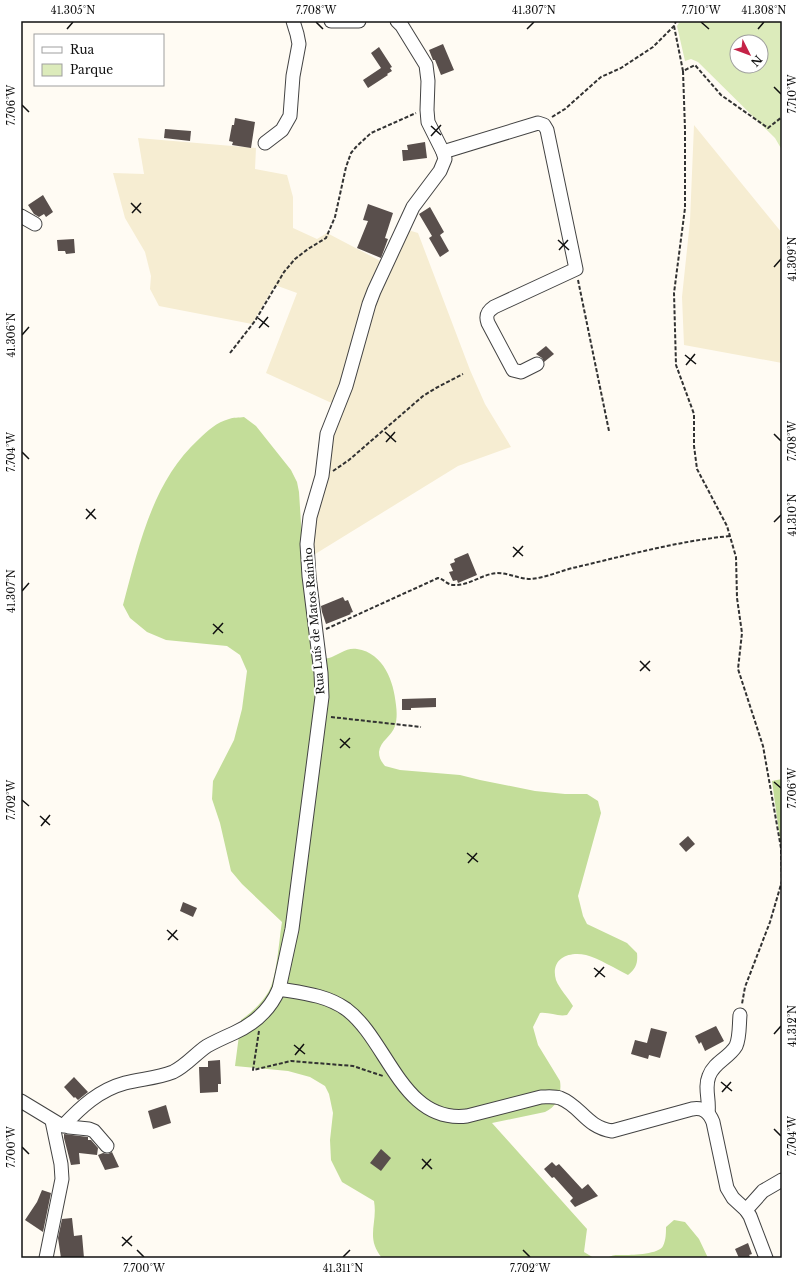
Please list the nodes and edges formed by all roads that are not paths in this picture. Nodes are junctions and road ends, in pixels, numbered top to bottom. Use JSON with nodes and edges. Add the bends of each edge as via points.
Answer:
{"nodes":[{"id":1,"x":293,"y":21,"type":"edge"},
{"id":2,"x":331,"y":21,"type":"edge"},
{"id":3,"x":359,"y":21,"type":"edge"},
{"id":4,"x":397,"y":21,"type":"edge"},
{"id":5,"x":265,"y":143,"type":"dead end"},
{"id":6,"x":444,"y":152,"type":"junction"},
{"id":7,"x":21,"y":216,"type":"edge"},
{"id":8,"x":35,"y":224,"type":"dead end"},
{"id":9,"x":537,"y":364,"type":"dead end"},
{"id":10,"x":279,"y":989,"type":"junction"},
{"id":11,"x":740,"y":1015,"type":"road end"},
{"id":12,"x":21,"y":1101,"type":"edge"},
{"id":13,"x":708,"y":1113,"type":"junction"},
{"id":14,"x":58,"y":1123,"type":"junction"},
{"id":15,"x":107,"y":1146,"type":"dead end"},
{"id":16,"x":782,"y":1180,"type":"edge"},
{"id":17,"x":746,"y":1210,"type":"junction"},
{"id":18,"x":46,"y":1258,"type":"edge"},
{"id":19,"x":766,"y":1258,"type":"edge"}],
"edges":[{"from":1,"to":5,"type":"street","via":[[299,44],[290,116],[282,130]]},
{"from":2,"to":3,"type":"street"},
{"from":4,"to":6,"type":"street","via":[[426,65],[429,124]]},
{"from":6,"to":9,"type":"street","via":[[533,124],[544,124],[547,130],[576,269],[494,307],[487,314],[488,323],[513,370],[521,372]]},
{"from":6,"to":10,"type":"street","name":"Rua Luís de Matos Raínho","via":[[443,166],[415,204],[369,304],[348,380],[328,429],[322,476],[310,517],[307,544],[322,681],[320,716],[293,924]]},
{"from":7,"to":8,"type":"street"},
{"from":10,"to":13,"type":"street","via":[[321,997],[354,1015],[409,1093],[437,1113],[447,1116],[467,1116],[541,1097],[560,1098],[593,1125],[602,1130],[612,1131],[694,1109]]},
{"from":10,"to":14,"type":"street","name":"Rua Luís de Matos Raínho","via":[[261,1016],[206,1047],[175,1070],[100,1093]]},
{"from":11,"to":13,"type":"street","via":[[735,1046],[715,1065],[707,1080]]},
{"from":12,"to":14,"type":"street"},
{"from":13,"to":17,"type":"street","via":[[713,1122],[727,1188]]},
{"from":14,"to":15,"type":"street","via":[[91,1130]]},
{"from":14,"to":18,"type":"street","via":[[62,1179]]},
{"from":16,"to":17,"type":"street","via":[[763,1191]]},
{"from":17,"to":19,"type":"street"}]}
